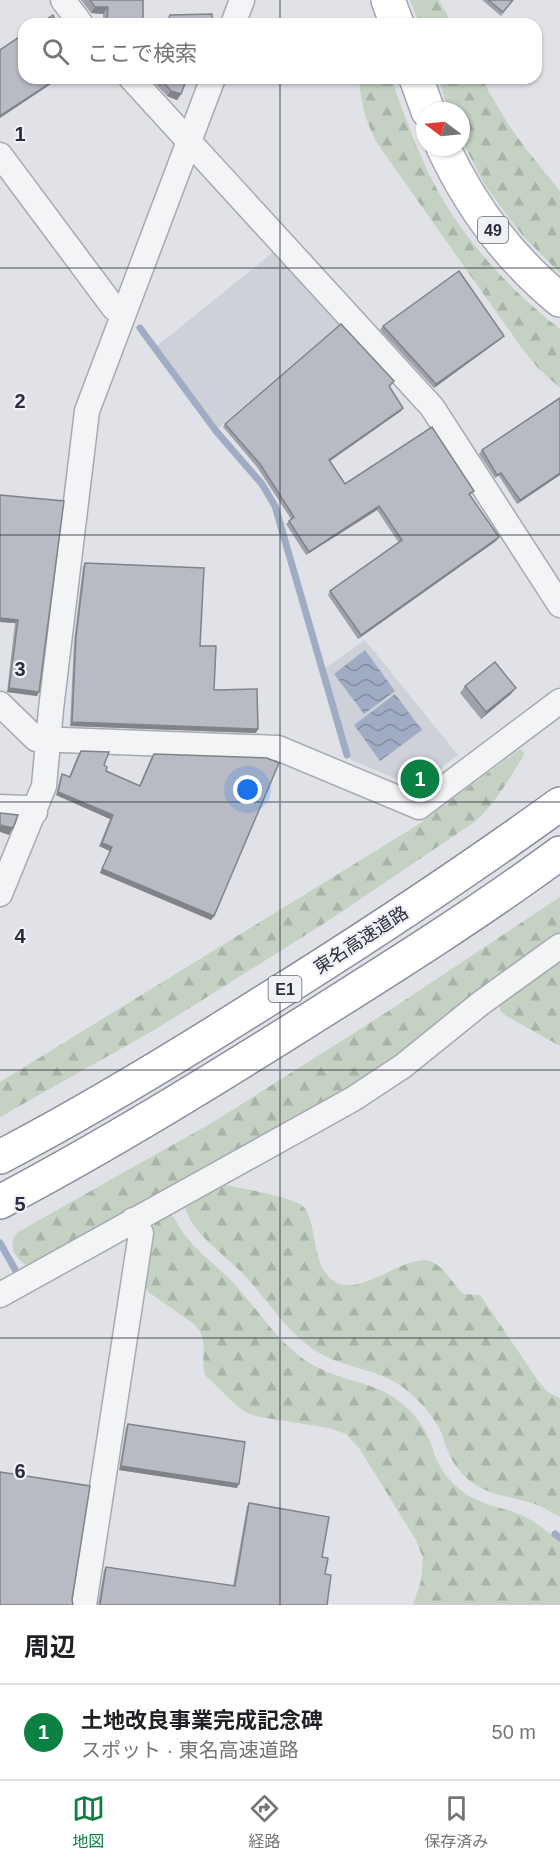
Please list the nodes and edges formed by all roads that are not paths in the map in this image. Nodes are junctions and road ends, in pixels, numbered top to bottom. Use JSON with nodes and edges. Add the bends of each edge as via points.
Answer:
{"nodes":[{"id":1,"x":63,"y":0,"type":"edge"},
{"id":2,"x":242,"y":0,"type":"edge"},
{"id":3,"x":388,"y":0,"type":"edge"},
{"id":4,"x":76,"y":18,"type":"edge"},
{"id":5,"x":235,"y":18,"type":"edge"},
{"id":6,"x":396,"y":18,"type":"edge"},
{"id":7,"x":137,"y":84,"type":"edge"},
{"id":8,"x":211,"y":84,"type":"edge"},
{"id":9,"x":418,"y":84,"type":"edge"},
{"id":10,"x":425,"y":102,"type":"edge"},
{"id":11,"x":189,"y":141,"type":"junction"},
{"id":12,"x":0,"y":155,"type":"edge"},
{"id":13,"x":448,"y":156,"type":"edge"},
{"id":14,"x":560,"y":300,"type":"edge"},
{"id":15,"x":124,"y":313,"type":"junction"},
{"id":16,"x":560,"y":605,"type":"edge"},
{"id":17,"x":560,"y":701,"type":"edge"},
{"id":18,"x":0,"y":704,"type":"edge"},
{"id":19,"x":49,"y":739,"type":"junction"},
{"id":20,"x":560,"y":804,"type":"edge"},
{"id":21,"x":0,"y":807,"type":"edge"},
{"id":22,"x":34,"y":812,"type":"junction"},
{"id":23,"x":560,"y":853,"type":"edge"},
{"id":24,"x":0,"y":894,"type":"edge"},
{"id":25,"x":560,"y":946,"type":"edge"},
{"id":26,"x":0,"y":1157,"type":"edge"},
{"id":27,"x":0,"y":1202,"type":"edge"},
{"id":28,"x":134,"y":1220,"type":"junction"},
{"id":29,"x":0,"y":1295,"type":"edge"},
{"id":30,"x":84,"y":1605,"type":"edge"}],
"edges":[{"from":1,"to":4,"type":"street"},
{"from":2,"to":5,"type":"street"},
{"from":3,"to":6,"type":"main road"},
{"from":7,"to":11,"type":"street"},
{"from":8,"to":11,"type":"street"},
{"from":9,"to":10,"type":"main road"},
{"from":11,"to":15,"type":"street"},
{"from":11,"to":16,"type":"street","via":[[432,407]]},
{"from":12,"to":15,"type":"street","via":[[114,308]]},
{"from":13,"to":14,"type":"main road","number":"49","via":[[487,222]]},
{"from":15,"to":19,"type":"street","via":[[87,411]]},
{"from":17,"to":19,"type":"street","via":[[419,807],[279,748]]},
{"from":18,"to":19,"type":"street","via":[[36,739]]},
{"from":19,"to":22,"type":"street","via":[[44,786]]},
{"from":20,"to":26,"type":"main road","name":"東名高速道路","number":"E1","via":[[347,950],[174,1059]]},
{"from":21,"to":22,"type":"street"},
{"from":22,"to":24,"type":"street"},
{"from":23,"to":27,"type":"main road","number":"E1","via":[[368,982],[197,1090]]},
{"from":25,"to":28,"type":"street","via":[[378,1083]]},
{"from":28,"to":29,"type":"street"},
{"from":28,"to":30,"type":"street","via":[[141,1233]]}]}
